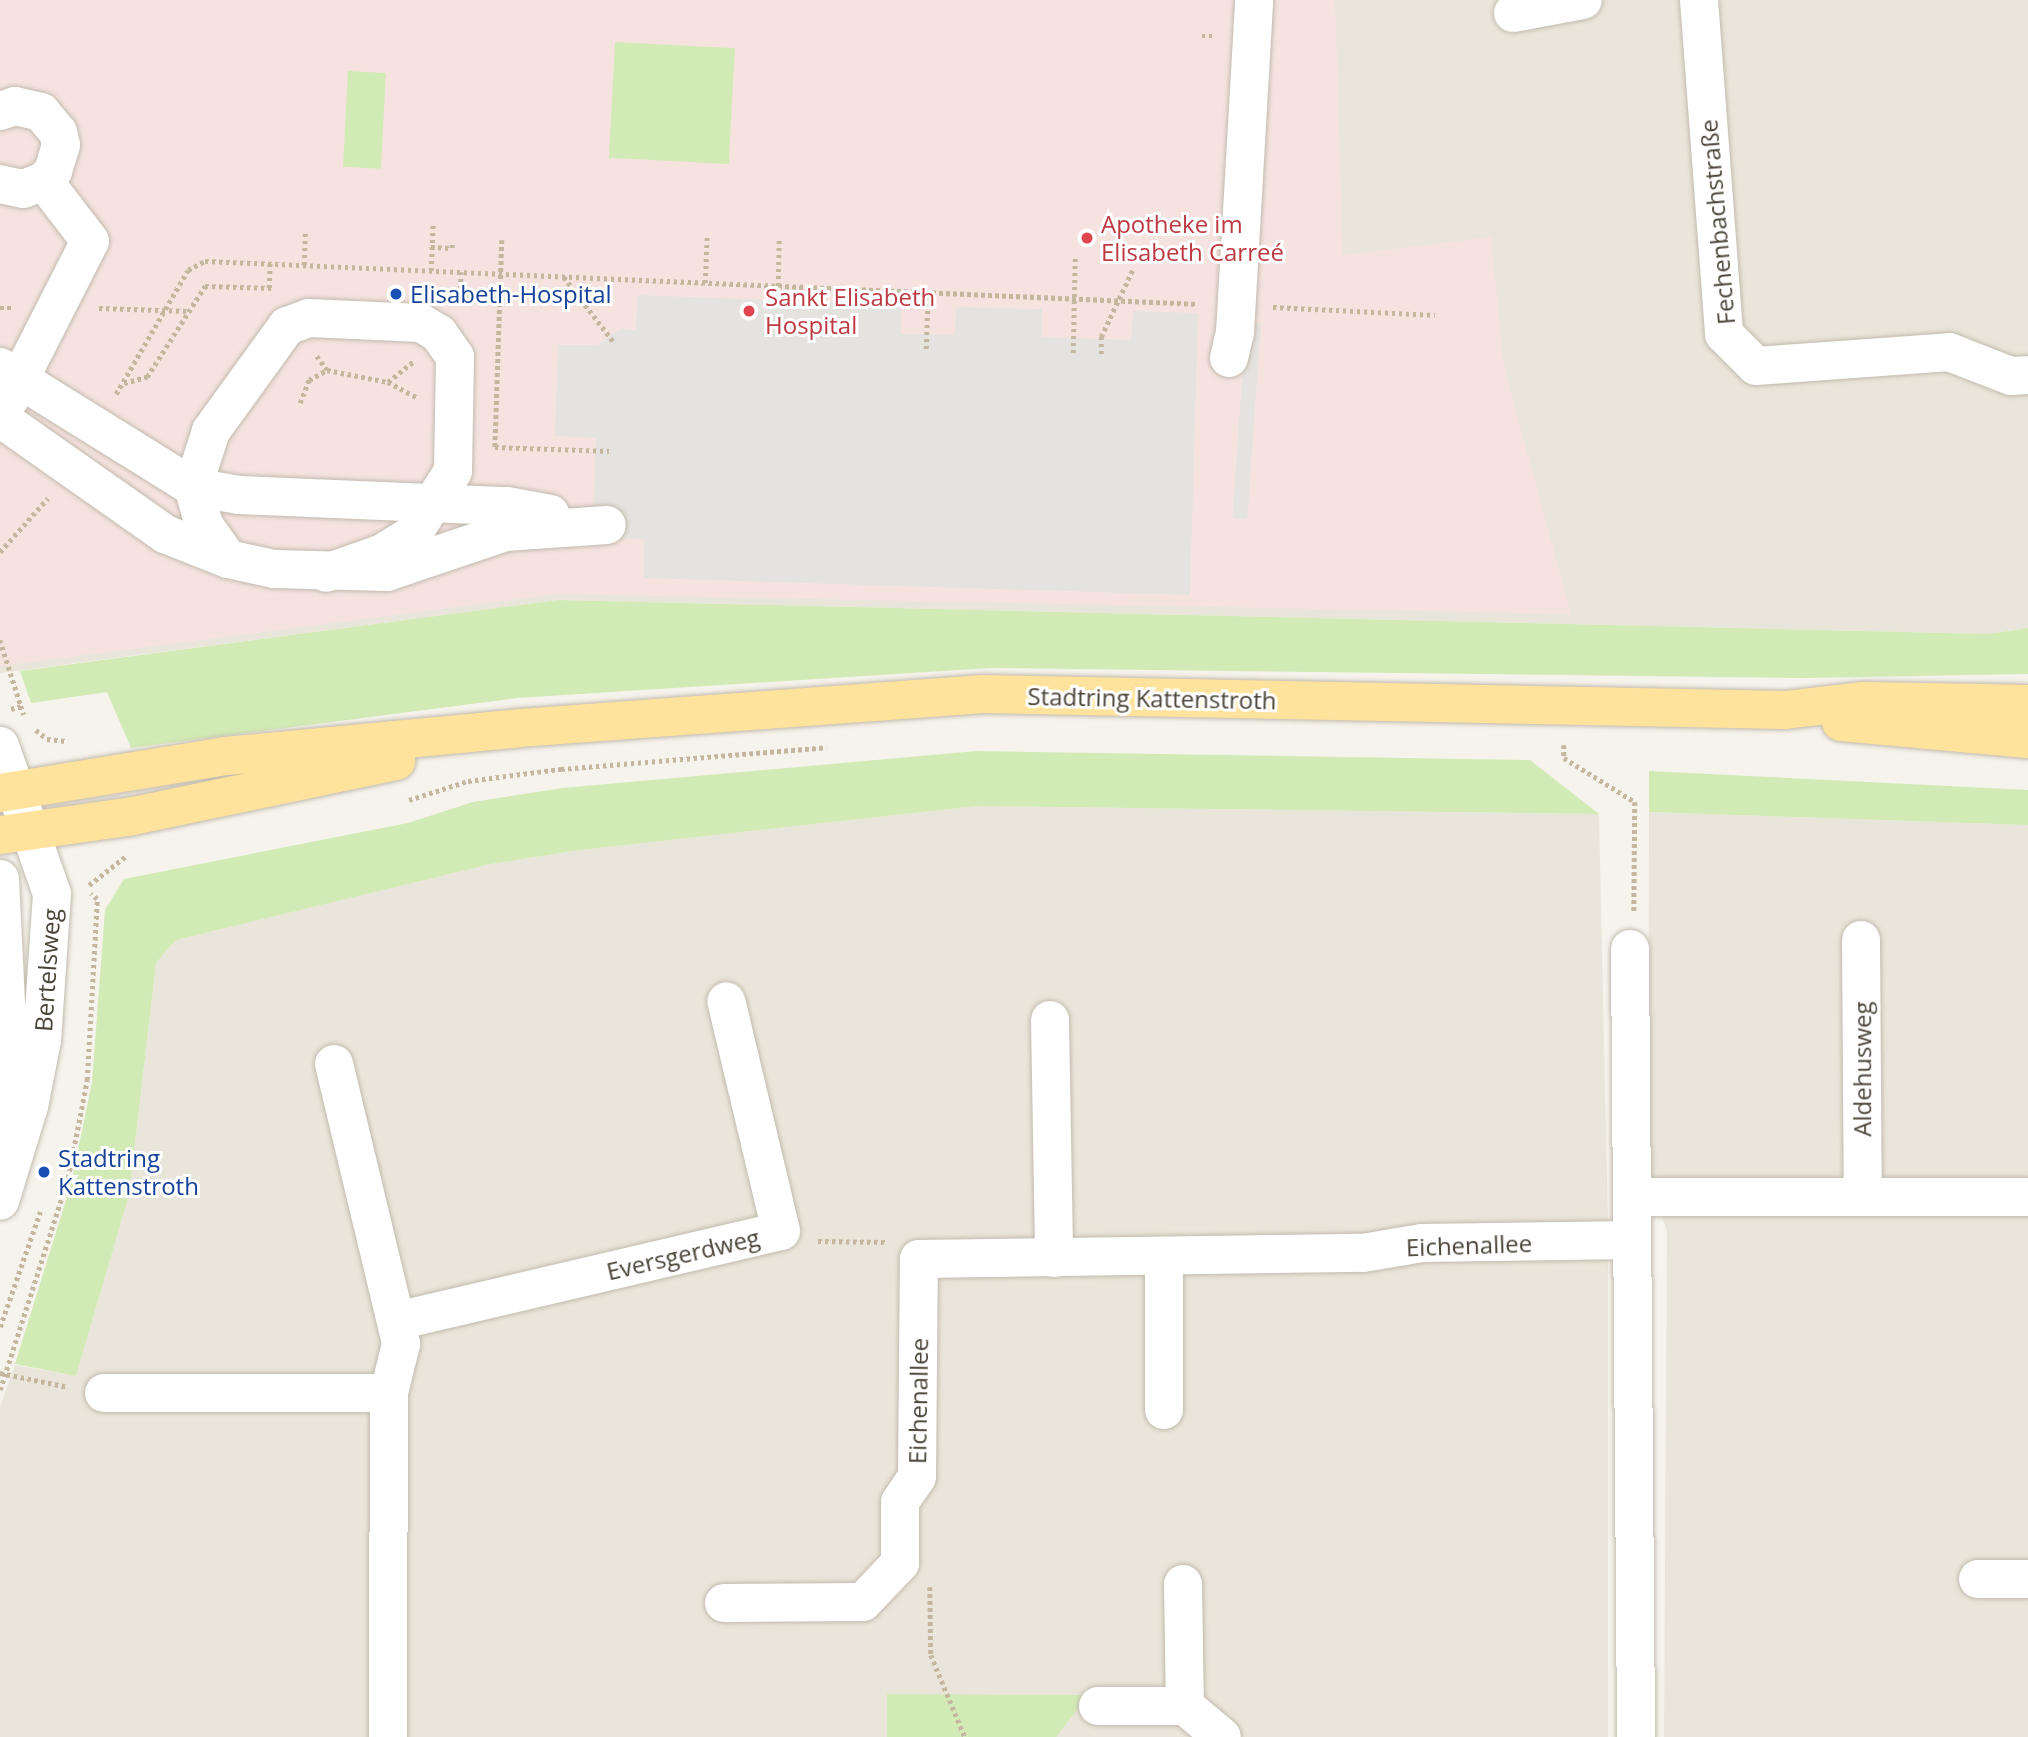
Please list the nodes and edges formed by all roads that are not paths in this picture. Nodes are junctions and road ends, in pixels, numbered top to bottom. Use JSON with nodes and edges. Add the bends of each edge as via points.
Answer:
{"nodes":[{"id":1,"x":1254,"y":0,"type":"edge"},
{"id":2,"x":1583,"y":0,"type":"edge"},
{"id":3,"x":1699,"y":0,"type":"edge"},
{"id":4,"x":1513,"y":13,"type":"dead end"},
{"id":5,"x":1,"y":109,"type":"edge"},
{"id":6,"x":44,"y":181,"type":"junction"},
{"id":7,"x":0,"y":184,"type":"edge"},
{"id":8,"x":1229,"y":358,"type":"dead end"},
{"id":9,"x":10,"y":372,"type":"edge"},
{"id":10,"x":2028,"y":375,"type":"edge"},
{"id":11,"x":0,"y":418,"type":"edge"},
{"id":12,"x":211,"y":431,"type":"junction"},
{"id":13,"x":127,"y":447,"type":"junction"},
{"id":14,"x":193,"y":487,"type":"junction"},
{"id":15,"x":436,"y":504,"type":"junction"},
{"id":16,"x":228,"y":559,"type":"junction"},
{"id":17,"x":327,"y":573,"type":"junction"},
{"id":18,"x":2028,"y":704,"type":"edge"},
{"id":19,"x":1785,"y":710,"type":"junction"},
{"id":20,"x":520,"y":728,"type":"junction"},
{"id":21,"x":2028,"y":739,"type":"edge"},
{"id":22,"x":0,"y":746,"type":"edge"},
{"id":23,"x":7,"y":792,"type":"edge"},
{"id":24,"x":14,"y":833,"type":"edge"},
{"id":25,"x":0,"y":879,"type":"edge"},
{"id":26,"x":1861,"y":940,"type":"dead end"},
{"id":27,"x":1630,"y":949,"type":"road end"},
{"id":28,"x":726,"y":1001,"type":"dead end"},
{"id":29,"x":1049,"y":1020,"type":"dead end"},
{"id":30,"x":334,"y":1063,"type":"dead end"},
{"id":31,"x":12,"y":1152,"type":"junction"},
{"id":32,"x":2028,"y":1196,"type":"edge"},
{"id":33,"x":1632,"y":1197,"type":"junction"},
{"id":34,"x":1863,"y":1197,"type":"junction"},
{"id":35,"x":0,"y":1201,"type":"edge"},
{"id":36,"x":1632,"y":1240,"type":"junction"},
{"id":37,"x":1164,"y":1257,"type":"junction"},
{"id":38,"x":1054,"y":1258,"type":"junction"},
{"id":39,"x":397,"y":1321,"type":"junction"},
{"id":40,"x":104,"y":1393,"type":"road end"},
{"id":41,"x":389,"y":1393,"type":"junction"},
{"id":42,"x":1164,"y":1410,"type":"dead end"},
{"id":43,"x":1978,"y":1579,"type":"dead end"},
{"id":44,"x":2028,"y":1579,"type":"edge"},
{"id":45,"x":1183,"y":1584,"type":"dead end"},
{"id":46,"x":724,"y":1603,"type":"dead end"},
{"id":47,"x":1098,"y":1706,"type":"dead end"},
{"id":48,"x":1185,"y":1706,"type":"junction"},
{"id":49,"x":388,"y":1737,"type":"edge"},
{"id":50,"x":1222,"y":1737,"type":"edge"},
{"id":51,"x":1636,"y":1737,"type":"edge"}],
"edges":[{"from":1,"to":8,"type":"street"},
{"from":2,"to":4,"type":"street"},
{"from":3,"to":10,"type":"street","name":"Fechenbachstraße","via":[[1724,334],[1756,366],[1949,352],[2011,376]]},
{"from":5,"to":6,"type":"street","via":[[29,107],[51,121],[61,145],[53,171]]},
{"from":6,"to":7,"type":"street","via":[[23,189]]},
{"from":6,"to":9,"type":"street","via":[[90,241]]},
{"from":9,"to":11,"type":"street"},
{"from":9,"to":13,"type":"street"},
{"from":11,"to":16,"type":"street","via":[[165,534]]},
{"from":12,"to":13,"type":"street","via":[[180,447],[158,451]]},
{"from":12,"to":14,"type":"street"},
{"from":12,"to":15,"type":"street","via":[[287,326],[309,318],[421,324],[439,334],[455,357],[453,471]]},
{"from":13,"to":14,"type":"street"},
{"from":14,"to":15,"type":"street","via":[[239,495]]},
{"from":14,"to":16,"type":"street","via":[[204,525]]},
{"from":15,"to":17,"type":"street","via":[[413,534],[383,553]]},
{"from":15,"to":17,"type":"street","via":[[507,506],[607,525],[505,532],[387,572]]},
{"from":16,"to":17,"type":"street"},
{"from":18,"to":19,"type":"main road","name":"Stadtring Kattenstroth","via":[[1863,701]]},
{"from":19,"to":20,"type":"main road","name":"Stadtring Kattenstroth","via":[[982,694]]},
{"from":19,"to":21,"type":"main road","name":"Stadtring Kattenstroth","via":[[1860,726]]},
{"from":20,"to":23,"type":"main road","name":"Stadtring Kattenstroth","via":[[226,756]]},
{"from":20,"to":24,"type":"main road","name":"Stadtring Kattenstroth","via":[[312,780],[133,816]]},
{"from":22,"to":23,"type":"street","name":"Bertelsweg"},
{"from":23,"to":24,"type":"street","name":"Bertelsweg"},
{"from":24,"to":31,"type":"street","name":"Bertelsweg","via":[[52,894],[48,984],[29,1107]]},
{"from":25,"to":31,"type":"street","name":"Bertelsweg","via":[[8,1040],[3,1105]]},
{"from":26,"to":34,"type":"street","name":"Aldehusweg"},
{"from":27,"to":33,"type":"street"},
{"from":28,"to":39,"type":"street","name":"Eversgerdweg","via":[[780,1231]]},
{"from":29,"to":38,"type":"street"},
{"from":30,"to":39,"type":"street"},
{"from":31,"to":35,"type":"street","name":"Bertelsweg"},
{"from":32,"to":34,"type":"street"},
{"from":33,"to":34,"type":"street"},
{"from":33,"to":36,"type":"street"},
{"from":36,"to":37,"type":"street","name":"Eichenallee","via":[[1422,1243],[1363,1253]]},
{"from":36,"to":51,"type":"street"},
{"from":37,"to":38,"type":"street","name":"Eichenallee"},
{"from":37,"to":42,"type":"street"},
{"from":38,"to":46,"type":"street","name":"Eichenallee","via":[[919,1259],[917,1477],[900,1502],[900,1563],[863,1602]]},
{"from":39,"to":41,"type":"street","via":[[401,1344]]},
{"from":40,"to":41,"type":"street"},
{"from":41,"to":49,"type":"street"},
{"from":43,"to":44,"type":"street"},
{"from":45,"to":48,"type":"street"},
{"from":47,"to":48,"type":"street"},
{"from":48,"to":50,"type":"street"}]}
